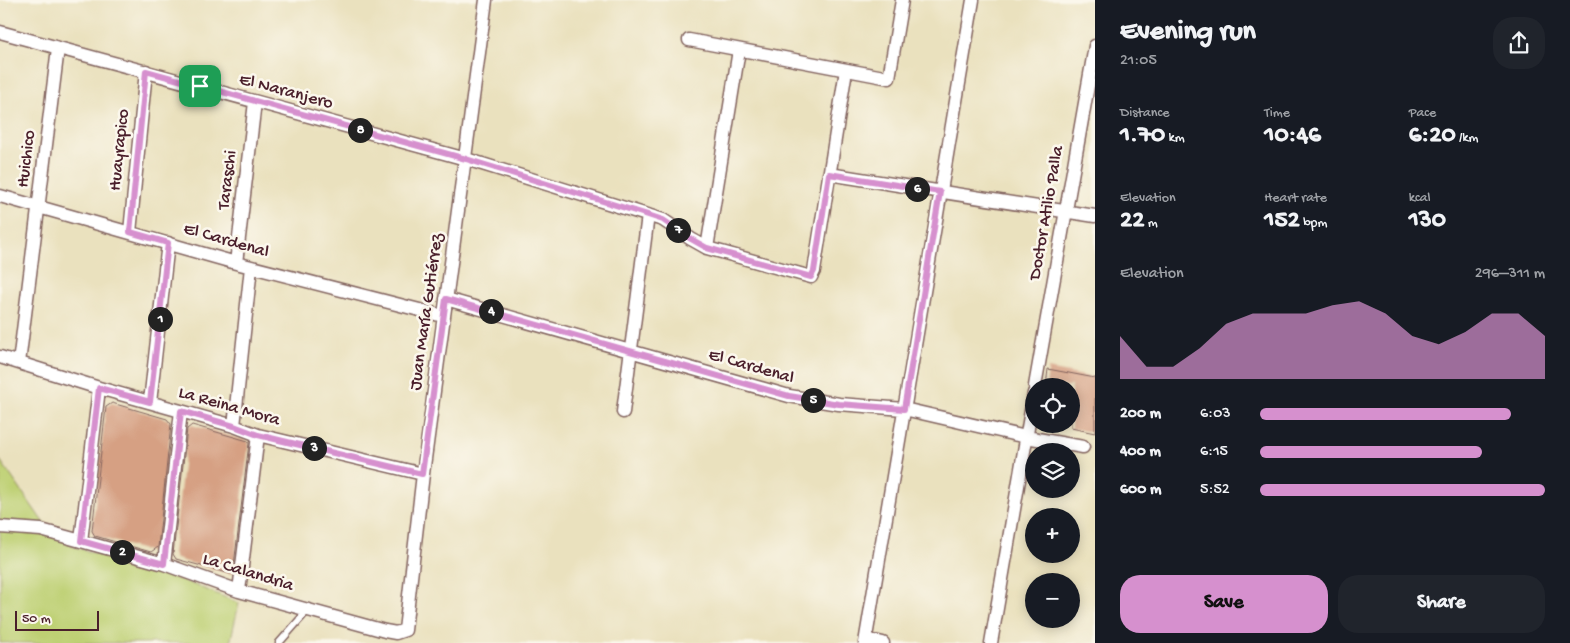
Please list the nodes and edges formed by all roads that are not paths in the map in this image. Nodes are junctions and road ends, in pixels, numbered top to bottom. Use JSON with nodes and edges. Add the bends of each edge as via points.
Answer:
{"nodes":[{"id":1,"x":486,"y":0,"type":"edge"},
{"id":2,"x":902,"y":0,"type":"edge"},
{"id":3,"x":973,"y":0,"type":"edge"},
{"id":4,"x":0,"y":32,"type":"edge"},
{"id":5,"x":689,"y":40,"type":"dead end"},
{"id":6,"x":1095,"y":46,"type":"edge"},
{"id":7,"x":58,"y":48,"type":"junction"},
{"id":8,"x":739,"y":50,"type":"junction"},
{"id":9,"x":846,"y":70,"type":"junction"},
{"id":10,"x":146,"y":71,"type":"junction"},
{"id":11,"x":255,"y":102,"type":"junction"},
{"id":12,"x":466,"y":159,"type":"junction"},
{"id":13,"x":829,"y":174,"type":"junction"},
{"id":14,"x":940,"y":192,"type":"junction"},
{"id":15,"x":0,"y":196,"type":"edge"},
{"id":16,"x":39,"y":206,"type":"junction"},
{"id":17,"x":1065,"y":212,"type":"junction"},
{"id":18,"x":648,"y":215,"type":"junction"},
{"id":19,"x":1095,"y":216,"type":"edge"},
{"id":20,"x":130,"y":232,"type":"junction"},
{"id":21,"x":168,"y":243,"type":"junction"},
{"id":22,"x":707,"y":248,"type":"junction"},
{"id":23,"x":236,"y":263,"type":"junction"},
{"id":24,"x":251,"y":267,"type":"junction"},
{"id":25,"x":446,"y":299,"type":"junction"},
{"id":26,"x":443,"y":316,"type":"junction"},
{"id":27,"x":630,"y":350,"type":"junction"},
{"id":28,"x":0,"y":357,"type":"edge"},
{"id":29,"x":19,"y":363,"type":"junction"},
{"id":30,"x":1036,"y":378,"type":"edge"},
{"id":31,"x":99,"y":388,"type":"junction"},
{"id":32,"x":150,"y":402,"type":"junction"},
{"id":33,"x":904,"y":409,"type":"junction"},
{"id":34,"x":181,"y":411,"type":"junction"},
{"id":35,"x":623,"y":412,"type":"dead end"},
{"id":36,"x":234,"y":426,"type":"junction"},
{"id":37,"x":1027,"y":433,"type":"edge"},
{"id":38,"x":258,"y":435,"type":"junction"},
{"id":39,"x":1026,"y":437,"type":"junction"},
{"id":40,"x":1083,"y":447,"type":"dead end"},
{"id":41,"x":422,"y":474,"type":"junction"},
{"id":42,"x":0,"y":527,"type":"edge"},
{"id":43,"x":81,"y":541,"type":"junction"},
{"id":44,"x":164,"y":564,"type":"junction"},
{"id":45,"x":239,"y":591,"type":"junction"},
{"id":46,"x":308,"y":610,"type":"junction"},
{"id":47,"x":405,"y":630,"type":"joint"},
{"id":48,"x":865,"y":641,"type":"edge"},
{"id":49,"x":279,"y":643,"type":"edge"},
{"id":50,"x":882,"y":643,"type":"edge"},
{"id":51,"x":991,"y":643,"type":"edge"}],
"edges":[{"from":1,"to":12,"type":"street","name":"Juan María Gutiérrez"},
{"from":2,"to":9,"type":"street","via":[[889,78]]},
{"from":3,"to":14,"type":"street"},
{"from":4,"to":7,"type":"street","name":"El Naranjero"},
{"from":5,"to":8,"type":"street"},
{"from":6,"to":17,"type":"street","name":"Doctor Atilio Palla"},
{"from":7,"to":10,"type":"street","name":"El Naranjero"},
{"from":7,"to":16,"type":"street","name":"Huichico"},
{"from":8,"to":9,"type":"street"},
{"from":8,"to":22,"type":"street"},
{"from":9,"to":13,"type":"street"},
{"from":10,"to":11,"type":"street","name":"El Naranjero"},
{"from":10,"to":20,"type":"street","name":"Huayrapico"},
{"from":11,"to":12,"type":"street","name":"El Naranjero"},
{"from":11,"to":23,"type":"street","name":"Taraschi"},
{"from":12,"to":18,"type":"street","name":"El Naranjero"},
{"from":12,"to":25,"type":"street","name":"Juan María Gutiérrez"},
{"from":13,"to":14,"type":"street"},
{"from":13,"to":22,"type":"street","name":"El Naranjero","via":[[811,277]]},
{"from":14,"to":17,"type":"street"},
{"from":14,"to":33,"type":"street"},
{"from":15,"to":16,"type":"street","name":"El Cardenal"},
{"from":16,"to":20,"type":"street","name":"El Cardenal"},
{"from":16,"to":29,"type":"street","name":"Huichico"},
{"from":17,"to":19,"type":"street"},
{"from":17,"to":30,"type":"street","name":"Doctor Atilio Palla"},
{"from":18,"to":22,"type":"street","name":"El Naranjero","via":[[663,220]]},
{"from":18,"to":27,"type":"street"},
{"from":20,"to":21,"type":"street","name":"El Cardenal"},
{"from":21,"to":23,"type":"street","name":"El Cardenal"},
{"from":21,"to":32,"type":"street"},
{"from":23,"to":24,"type":"street","name":"El Cardenal"},
{"from":24,"to":26,"type":"street","name":"El Cardenal"},
{"from":24,"to":36,"type":"street"},
{"from":25,"to":26,"type":"street","name":"Juan María Gutiérrez"},
{"from":25,"to":27,"type":"street","name":"El Cardenal"},
{"from":26,"to":41,"type":"street","name":"Juan María Gutiérrez"},
{"from":27,"to":33,"type":"street","name":"El Cardenal","via":[[789,396]]},
{"from":27,"to":35,"type":"street"},
{"from":28,"to":29,"type":"street","name":"La Reina Mora"},
{"from":29,"to":31,"type":"street","name":"La Reina Mora"},
{"from":31,"to":32,"type":"street","name":"La Reina Mora"},
{"from":31,"to":43,"type":"street"},
{"from":32,"to":34,"type":"street","name":"La Reina Mora"},
{"from":33,"to":39,"type":"street","name":"El Cardenal"},
{"from":33,"to":48,"type":"street"},
{"from":34,"to":36,"type":"street","name":"La Reina Mora"},
{"from":34,"to":44,"type":"street"},
{"from":36,"to":38,"type":"street","name":"La Reina Mora"},
{"from":37,"to":39,"type":"street"},
{"from":38,"to":41,"type":"street","name":"La Reina Mora"},
{"from":38,"to":45,"type":"street"},
{"from":39,"to":40,"type":"street","name":"El Cardenal"},
{"from":39,"to":51,"type":"street"},
{"from":41,"to":47,"type":"street","name":"Juan María Gutiérrez"},
{"from":42,"to":43,"type":"street","name":"La Calandria","via":[[41,530]]},
{"from":43,"to":44,"type":"street","name":"La Calandria"},
{"from":44,"to":45,"type":"street","name":"La Calandria"},
{"from":45,"to":46,"type":"street","name":"La Calandria"},
{"from":46,"to":47,"type":"street","name":"La Calandria","via":[[390,632]]},
{"from":46,"to":49,"type":"lane"},
{"from":48,"to":50,"type":"street"}]}
